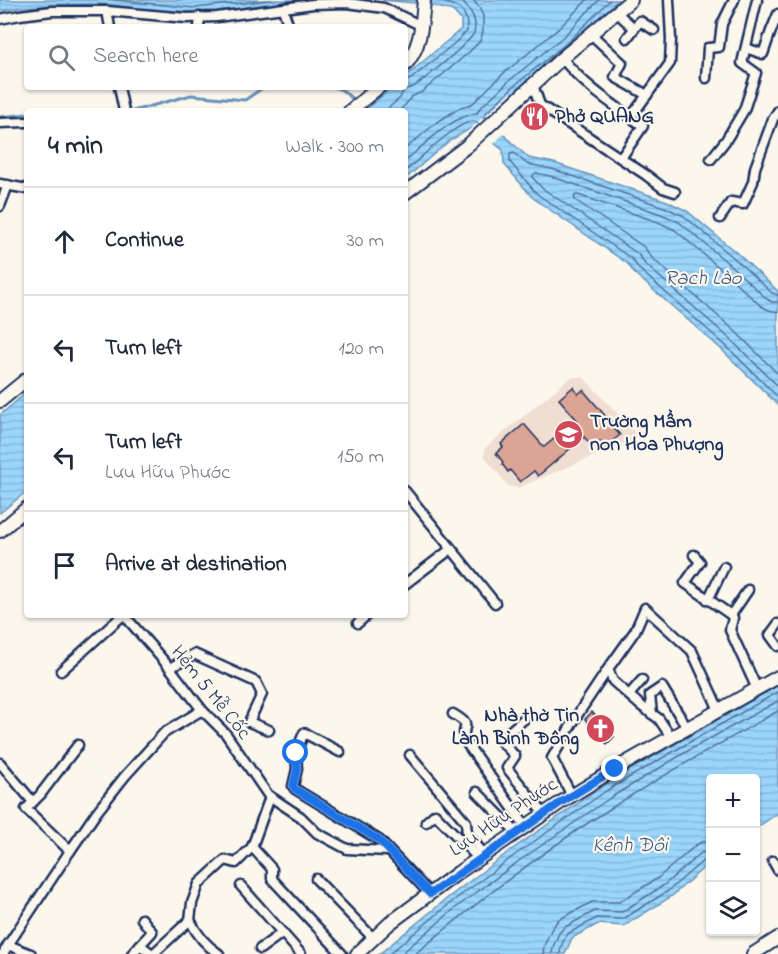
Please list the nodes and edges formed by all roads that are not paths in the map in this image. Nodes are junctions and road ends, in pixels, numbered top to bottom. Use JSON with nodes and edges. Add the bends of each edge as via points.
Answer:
{"nodes":[{"id":1,"x":424,"y":0,"type":"edge"},
{"id":2,"x":631,"y":0,"type":"edge"},
{"id":3,"x":669,"y":0,"type":"edge"},
{"id":4,"x":734,"y":0,"type":"edge"},
{"id":5,"x":757,"y":0,"type":"edge"},
{"id":6,"x":283,"y":9,"type":"junction"},
{"id":7,"x":107,"y":11,"type":"junction"},
{"id":8,"x":616,"y":12,"type":"junction"},
{"id":9,"x":778,"y":14,"type":"edge"},
{"id":10,"x":0,"y":20,"type":"edge"},
{"id":11,"x":199,"y":22,"type":"edge"},
{"id":12,"x":109,"y":24,"type":"edge"},
{"id":13,"x":288,"y":24,"type":"edge"},
{"id":14,"x":422,"y":26,"type":"junction"},
{"id":15,"x":634,"y":28,"type":"junction"},
{"id":16,"x":654,"y":30,"type":"dead end"},
{"id":17,"x":591,"y":34,"type":"junction"},
{"id":18,"x":627,"y":38,"type":"dead end"},
{"id":19,"x":746,"y":48,"type":"junction"},
{"id":20,"x":562,"y":58,"type":"junction"},
{"id":21,"x":408,"y":61,"type":"edge"},
{"id":22,"x":706,"y":78,"type":"dead end"},
{"id":23,"x":533,"y":85,"type":"junction"},
{"id":24,"x":120,"y":90,"type":"edge"},
{"id":25,"x":374,"y":90,"type":"edge"},
{"id":26,"x":647,"y":96,"type":"junction"},
{"id":27,"x":123,"y":107,"type":"edge"},
{"id":28,"x":354,"y":108,"type":"edge"},
{"id":29,"x":778,"y":111,"type":"edge"},
{"id":30,"x":631,"y":117,"type":"junction"},
{"id":31,"x":24,"y":122,"type":"edge"},
{"id":32,"x":0,"y":123,"type":"edge"},
{"id":33,"x":621,"y":158,"type":"junction"},
{"id":34,"x":711,"y":159,"type":"dead end"},
{"id":35,"x":4,"y":185,"type":"edge"},
{"id":36,"x":24,"y":188,"type":"edge"},
{"id":37,"x":408,"y":191,"type":"edge"},
{"id":38,"x":675,"y":192,"type":"dead end"},
{"id":39,"x":0,"y":206,"type":"edge"},
{"id":40,"x":720,"y":218,"type":"dead end"},
{"id":41,"x":24,"y":381,"type":"edge"},
{"id":42,"x":0,"y":401,"type":"edge"},
{"id":43,"x":408,"y":495,"type":"edge"},
{"id":44,"x":24,"y":511,"type":"edge"},
{"id":45,"x":0,"y":531,"type":"edge"},
{"id":46,"x":451,"y":549,"type":"junction"},
{"id":47,"x":694,"y":555,"type":"dead end"},
{"id":48,"x":724,"y":567,"type":"dead end"},
{"id":49,"x":408,"y":583,"type":"edge"},
{"id":50,"x":748,"y":590,"type":"dead end"},
{"id":51,"x":708,"y":600,"type":"junction"},
{"id":52,"x":495,"y":603,"type":"dead end"},
{"id":53,"x":731,"y":615,"type":"junction"},
{"id":54,"x":121,"y":618,"type":"edge"},
{"id":55,"x":127,"y":618,"type":"edge"},
{"id":56,"x":364,"y":618,"type":"edge"},
{"id":57,"x":358,"y":623,"type":"dead end"},
{"id":58,"x":778,"y":624,"type":"edge"},
{"id":59,"x":778,"y":646,"type":"edge"},
{"id":60,"x":170,"y":668,"type":"junction"},
{"id":61,"x":608,"y":669,"type":"junction"},
{"id":62,"x":61,"y":671,"type":"dead end"},
{"id":63,"x":778,"y":677,"type":"edge"},
{"id":64,"x":642,"y":680,"type":"dead end"},
{"id":65,"x":757,"y":689,"type":"junction"},
{"id":66,"x":629,"y":695,"type":"junction"},
{"id":67,"x":202,"y":710,"type":"junction"},
{"id":68,"x":719,"y":710,"type":"junction"},
{"id":69,"x":453,"y":714,"type":"dead end"},
{"id":70,"x":652,"y":714,"type":"junction"},
{"id":71,"x":524,"y":719,"type":"dead end"},
{"id":72,"x":687,"y":728,"type":"junction"},
{"id":73,"x":269,"y":730,"type":"dead end"},
{"id":74,"x":671,"y":737,"type":"junction"},
{"id":75,"x":78,"y":745,"type":"dead end"},
{"id":76,"x":340,"y":752,"type":"dead end"},
{"id":77,"x":410,"y":755,"type":"dead end"},
{"id":78,"x":0,"y":763,"type":"edge"},
{"id":79,"x":477,"y":792,"type":"dead end"},
{"id":80,"x":572,"y":796,"type":"junction"},
{"id":81,"x":270,"y":797,"type":"junction"},
{"id":82,"x":33,"y":802,"type":"junction"},
{"id":83,"x":544,"y":814,"type":"junction"},
{"id":84,"x":426,"y":822,"type":"dead end"},
{"id":85,"x":522,"y":830,"type":"junction"},
{"id":86,"x":252,"y":847,"type":"junction"},
{"id":87,"x":70,"y":851,"type":"junction"},
{"id":88,"x":388,"y":851,"type":"junction"},
{"id":89,"x":482,"y":857,"type":"junction"},
{"id":90,"x":773,"y":861,"type":"dead end"},
{"id":91,"x":778,"y":870,"type":"edge"},
{"id":92,"x":316,"y":879,"type":"dead end"},
{"id":93,"x":242,"y":886,"type":"dead end"},
{"id":94,"x":430,"y":894,"type":"junction"},
{"id":95,"x":142,"y":919,"type":"dead end"},
{"id":96,"x":190,"y":920,"type":"junction"},
{"id":97,"x":282,"y":933,"type":"junction"},
{"id":98,"x":778,"y":938,"type":"edge"},
{"id":99,"x":373,"y":939,"type":"junction"},
{"id":100,"x":8,"y":945,"type":"junction"},
{"id":101,"x":140,"y":945,"type":"junction"},
{"id":102,"x":260,"y":949,"type":"dead end"},
{"id":103,"x":3,"y":954,"type":"edge"},
{"id":104,"x":31,"y":954,"type":"edge"},
{"id":105,"x":132,"y":954,"type":"edge"},
{"id":106,"x":152,"y":954,"type":"edge"},
{"id":107,"x":219,"y":954,"type":"edge"},
{"id":108,"x":301,"y":954,"type":"edge"},
{"id":109,"x":342,"y":954,"type":"edge"},
{"id":110,"x":357,"y":954,"type":"edge"},
{"id":111,"x":753,"y":954,"type":"edge"}],
"edges":[{"from":1,"to":14,"type":"street"},
{"from":2,"to":8,"type":"street"},
{"from":3,"to":26,"type":"street","via":[[670,63]]},
{"from":4,"to":22,"type":"street","via":[[722,24],[719,46],[708,48]]},
{"from":5,"to":19,"type":"street"},
{"from":6,"to":11,"type":"street"},
{"from":6,"to":13,"type":"street"},
{"from":6,"to":14,"type":"street","via":[[347,3],[384,8]]},
{"from":7,"to":10,"type":"street","via":[[52,11]]},
{"from":7,"to":11,"type":"street"},
{"from":7,"to":12,"type":"street"},
{"from":8,"to":15,"type":"street"},
{"from":8,"to":17,"type":"street"},
{"from":9,"to":19,"type":"street","via":[[763,54]]},
{"from":14,"to":21,"type":"street"},
{"from":15,"to":16,"type":"street","via":[[640,21]]},
{"from":15,"to":18,"type":"street"},
{"from":17,"to":20,"type":"street"},
{"from":17,"to":26,"type":"street","via":[[622,63],[615,77]]},
{"from":19,"to":34,"type":"street","via":[[742,63],[756,73],[744,110]]},
{"from":20,"to":23,"type":"street"},
{"from":20,"to":30,"type":"street","via":[[576,76]]},
{"from":23,"to":33,"type":"street","via":[[540,105]]},
{"from":23,"to":37,"type":"street","via":[[467,146]]},
{"from":24,"to":27,"type":"street"},
{"from":25,"to":28,"type":"street"},
{"from":26,"to":30,"type":"street"},
{"from":29,"to":40,"type":"street","via":[[743,204],[730,202]]},
{"from":30,"to":33,"type":"street","via":[[643,126]]},
{"from":31,"to":32,"type":"street"},
{"from":33,"to":38,"type":"street","via":[[663,188]]},
{"from":35,"to":36,"type":"street"},
{"from":35,"to":39,"type":"street"},
{"from":41,"to":42,"type":"street"},
{"from":43,"to":46,"type":"street"},
{"from":44,"to":45,"type":"street"},
{"from":46,"to":49,"type":"street"},
{"from":46,"to":52,"type":"street"},
{"from":47,"to":51,"type":"street","via":[[700,562],[686,583]]},
{"from":48,"to":51,"type":"street"},
{"from":50,"to":53,"type":"street"},
{"from":51,"to":53,"type":"street"},
{"from":53,"to":65,"type":"street","via":[[730,630]]},
{"from":54,"to":62,"type":"street"},
{"from":55,"to":60,"type":"street","name":"Hẻm 5 Mễ Cốc"},
{"from":56,"to":57,"type":"street"},
{"from":58,"to":59,"type":"street","via":[[771,635]]},
{"from":60,"to":67,"type":"street","name":"Hẻm 5 Mễ Cốc"},
{"from":60,"to":73,"type":"street","via":[[194,654],[256,682],[262,694],[249,722]]},
{"from":61,"to":66,"type":"street","via":[[613,681]]},
{"from":61,"to":68,"type":"street","via":[[635,631],[645,608],[692,651]]},
{"from":61,"to":80,"type":"street","via":[[552,758]]},
{"from":63,"to":65,"type":"street","name":"Lưu Hữu Phước"},
{"from":64,"to":66,"type":"street"},
{"from":65,"to":68,"type":"street","name":"Lưu Hữu Phước"},
{"from":66,"to":70,"type":"street"},
{"from":67,"to":81,"type":"street","name":"Hẻm 5 Mễ Cốc","via":[[226,734]]},
{"from":67,"to":87,"type":"street","via":[[164,733],[125,776]]},
{"from":68,"to":72,"type":"street","name":"Lưu Hữu Phước"},
{"from":69,"to":85,"type":"street","via":[[465,723],[465,741]]},
{"from":70,"to":72,"type":"street","via":[[650,695],[662,687]]},
{"from":70,"to":74,"type":"street"},
{"from":71,"to":83,"type":"street","via":[[500,740],[515,756],[507,768]]},
{"from":72,"to":74,"type":"street","name":"Lưu Hữu Phước"},
{"from":74,"to":80,"type":"street","name":"Lưu Hữu Phước"},
{"from":75,"to":82,"type":"street"},
{"from":76,"to":88,"type":"street","via":[[304,734],[296,753],[293,786],[379,840]]},
{"from":77,"to":89,"type":"street","via":[[466,822],[467,834]]},
{"from":78,"to":82,"type":"street"},
{"from":79,"to":85,"type":"street"},
{"from":80,"to":83,"type":"street","name":"Lưu Hữu Phước"},
{"from":81,"to":86,"type":"street"},
{"from":81,"to":88,"type":"street","via":[[317,833],[347,849]]},
{"from":82,"to":87,"type":"street","via":[[26,809]]},
{"from":83,"to":85,"type":"street","name":"Lưu Hữu Phước"},
{"from":84,"to":89,"type":"street","via":[[435,814]]},
{"from":85,"to":89,"type":"street","name":"Lưu Hữu Phước"},
{"from":86,"to":96,"type":"street","via":[[236,863],[225,860],[200,884]]},
{"from":86,"to":109,"type":"street","via":[[272,869],[272,879]]},
{"from":87,"to":100,"type":"street"},
{"from":88,"to":94,"type":"street"},
{"from":89,"to":94,"type":"street","name":"Lưu Hữu Phước"},
{"from":90,"to":91,"type":"street"},
{"from":92,"to":99,"type":"street"},
{"from":93,"to":97,"type":"street"},
{"from":94,"to":99,"type":"street","name":"Lưu Hữu Phước"},
{"from":95,"to":101,"type":"street","via":[[152,932]]},
{"from":96,"to":106,"type":"street"},
{"from":96,"to":107,"type":"street","via":[[198,935]]},
{"from":97,"to":102,"type":"street"},
{"from":97,"to":108,"type":"street"},
{"from":98,"to":111,"type":"street"},
{"from":99,"to":110,"type":"street","name":"Lưu Hữu Phước"},
{"from":100,"to":103,"type":"street"},
{"from":100,"to":104,"type":"street"},
{"from":101,"to":105,"type":"street"},
{"from":101,"to":106,"type":"street"}]}
